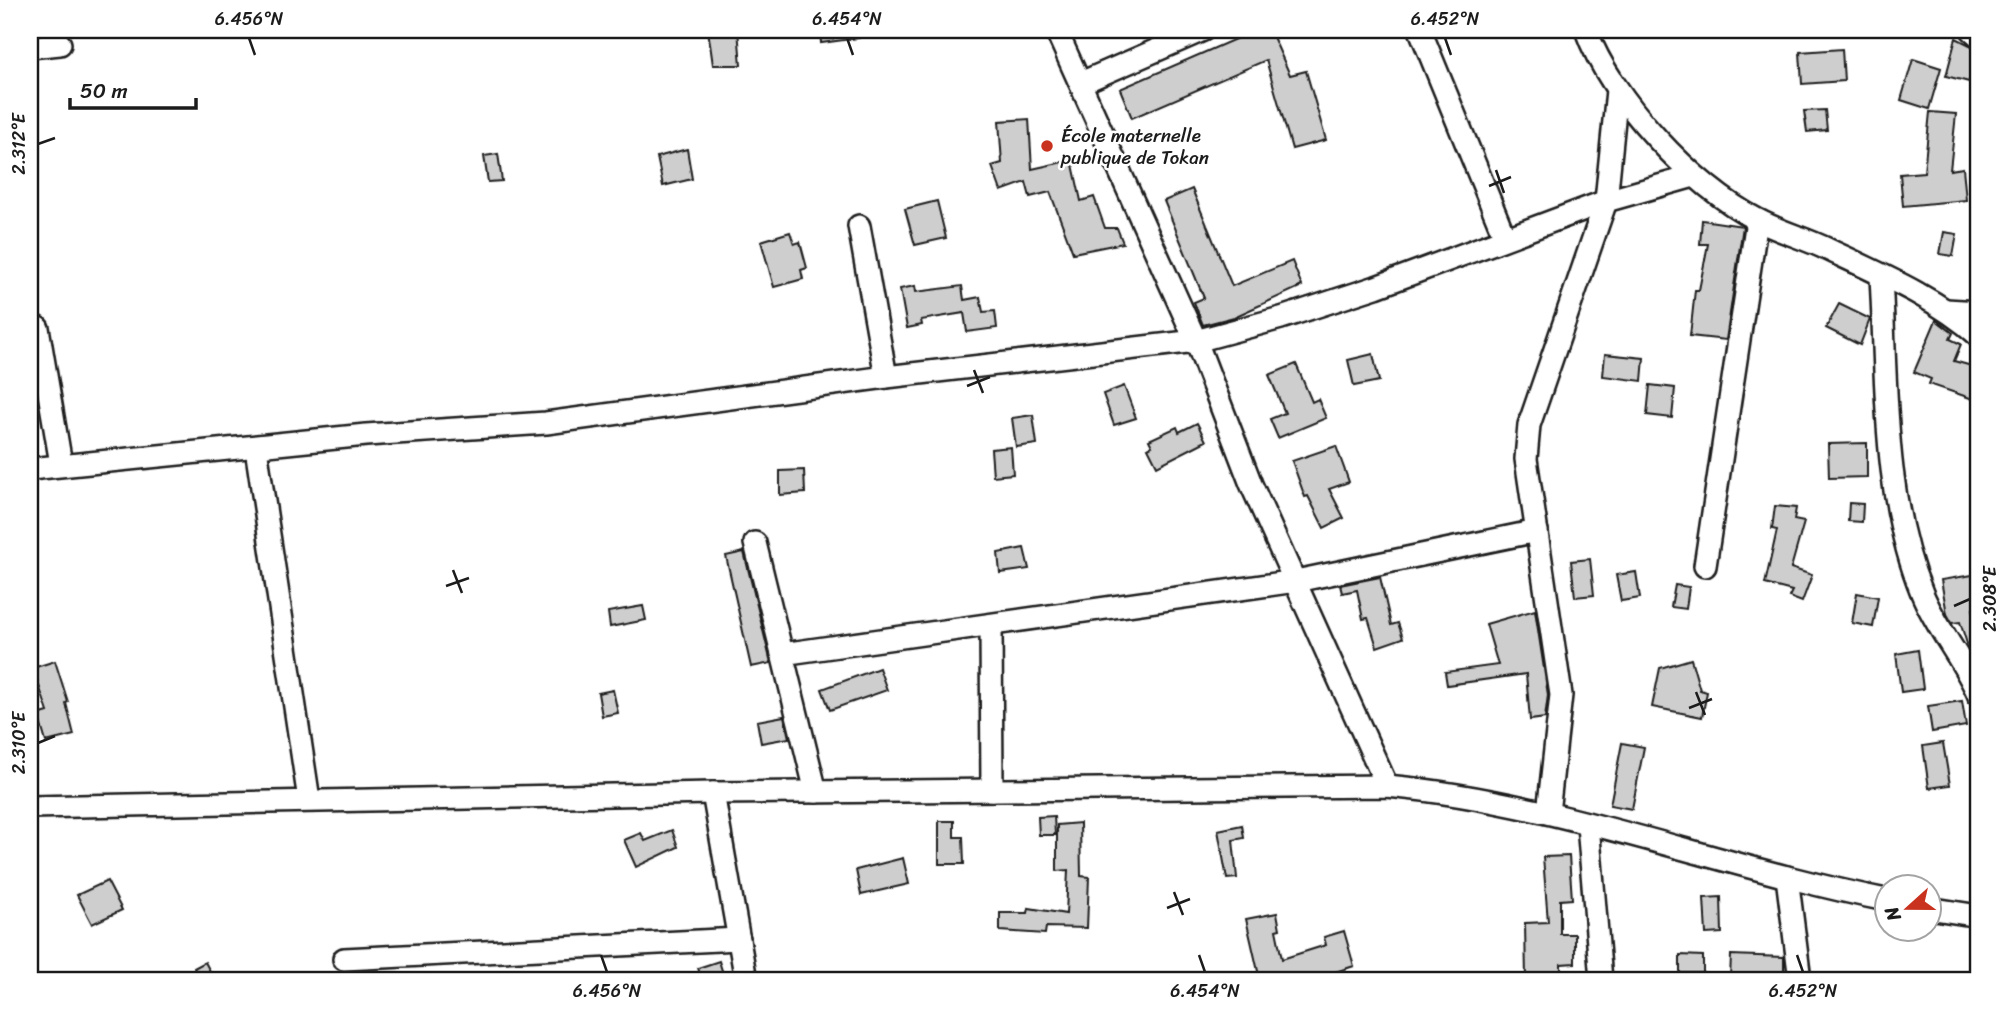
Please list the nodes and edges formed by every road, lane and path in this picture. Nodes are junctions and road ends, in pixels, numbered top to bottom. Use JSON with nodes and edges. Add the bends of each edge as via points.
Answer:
{"nodes":[{"id":1,"x":1056,"y":30,"type":"edge"},
{"id":2,"x":1203,"y":30,"type":"edge"},
{"id":3,"x":1420,"y":30,"type":"edge"},
{"id":4,"x":1586,"y":30,"type":"edge"},
{"id":5,"x":1972,"y":30,"type":"edge"},
{"id":6,"x":1979,"y":36,"type":"edge"},
{"id":7,"x":60,"y":44,"type":"dead end"},
{"id":8,"x":30,"y":47,"type":"edge"},
{"id":9,"x":1080,"y":83,"type":"junction"},
{"id":10,"x":1617,"y":90,"type":"junction"},
{"id":11,"x":1694,"y":176,"type":"junction"},
{"id":12,"x":1606,"y":201,"type":"junction"},
{"id":13,"x":1757,"y":220,"type":"junction"},
{"id":14,"x":859,"y":226,"type":"dead end"},
{"id":15,"x":1505,"y":238,"type":"junction"},
{"id":16,"x":1881,"y":277,"type":"junction"},
{"id":17,"x":1946,"y":310,"type":"junction"},
{"id":18,"x":1979,"y":312,"type":"edge"},
{"id":19,"x":38,"y":328,"type":"dead end"},
{"id":20,"x":1979,"y":336,"type":"edge"},
{"id":21,"x":1196,"y":341,"type":"junction"},
{"id":22,"x":886,"y":377,"type":"junction"},
{"id":23,"x":256,"y":448,"type":"junction"},
{"id":24,"x":61,"y":464,"type":"junction"},
{"id":25,"x":30,"y":469,"type":"edge"},
{"id":26,"x":1537,"y":531,"type":"junction"},
{"id":27,"x":755,"y":543,"type":"dead end"},
{"id":28,"x":1705,"y":566,"type":"dead end"},
{"id":29,"x":1296,"y":581,"type":"junction"},
{"id":30,"x":991,"y":625,"type":"junction"},
{"id":31,"x":782,"y":654,"type":"junction"},
{"id":32,"x":1979,"y":696,"type":"edge"},
{"id":33,"x":1387,"y":786,"type":"junction"},
{"id":34,"x":992,"y":790,"type":"junction"},
{"id":35,"x":816,"y":792,"type":"junction"},
{"id":36,"x":713,"y":793,"type":"junction"},
{"id":37,"x":309,"y":800,"type":"junction"},
{"id":38,"x":30,"y":807,"type":"edge"},
{"id":39,"x":1548,"y":813,"type":"junction"},
{"id":40,"x":1588,"y":825,"type":"junction"},
{"id":41,"x":1787,"y":877,"type":"junction"},
{"id":42,"x":1872,"y":897,"type":"edge"},
{"id":43,"x":1942,"y":910,"type":"edge"},
{"id":44,"x":1979,"y":916,"type":"edge"},
{"id":45,"x":739,"y":939,"type":"junction"},
{"id":46,"x":344,"y":958,"type":"dead end"},
{"id":47,"x":746,"y":980,"type":"edge"},
{"id":48,"x":1601,"y":980,"type":"edge"},
{"id":49,"x":1800,"y":980,"type":"edge"}],
"edges":[{"from":1,"to":9,"type":"street"},
{"from":2,"to":9,"type":"street"},
{"from":3,"to":15,"type":"street"},
{"from":4,"to":10,"type":"street"},
{"from":5,"to":6,"type":"street"},
{"from":7,"to":8,"type":"street"},
{"from":9,"to":21,"type":"street"},
{"from":10,"to":11,"type":"street"},
{"from":10,"to":12,"type":"street"},
{"from":11,"to":12,"type":"street"},
{"from":11,"to":13,"type":"street"},
{"from":12,"to":15,"type":"street"},
{"from":12,"to":26,"type":"street","via":[[1529,425],[1526,459]]},
{"from":13,"to":16,"type":"street"},
{"from":13,"to":28,"type":"street"},
{"from":14,"to":22,"type":"street"},
{"from":15,"to":21,"type":"street","via":[[1364,291]]},
{"from":16,"to":17,"type":"street"},
{"from":16,"to":32,"type":"street","via":[[1892,465],[1899,506],[1923,596]]},
{"from":17,"to":18,"type":"street"},
{"from":17,"to":20,"type":"street"},
{"from":19,"to":24,"type":"street"},
{"from":21,"to":22,"type":"street"},
{"from":21,"to":29,"type":"street","via":[[1251,484]]},
{"from":22,"to":23,"type":"street","via":[[546,423],[366,435]]},
{"from":23,"to":24,"type":"street"},
{"from":23,"to":37,"type":"street"},
{"from":24,"to":25,"type":"street"},
{"from":26,"to":29,"type":"street"},
{"from":26,"to":39,"type":"street","via":[[1561,695]]},
{"from":27,"to":31,"type":"street"},
{"from":29,"to":30,"type":"street"},
{"from":29,"to":33,"type":"street"},
{"from":30,"to":31,"type":"street"},
{"from":30,"to":34,"type":"street"},
{"from":31,"to":35,"type":"street"},
{"from":33,"to":34,"type":"street"},
{"from":33,"to":39,"type":"street","via":[[1445,792]]},
{"from":34,"to":35,"type":"street"},
{"from":35,"to":36,"type":"street"},
{"from":36,"to":37,"type":"street"},
{"from":36,"to":45,"type":"street"},
{"from":37,"to":38,"type":"street"},
{"from":39,"to":40,"type":"street"},
{"from":40,"to":41,"type":"street"},
{"from":40,"to":48,"type":"street"},
{"from":41,"to":42,"type":"street"},
{"from":41,"to":49,"type":"street"},
{"from":43,"to":44,"type":"street"},
{"from":45,"to":46,"type":"street"},
{"from":45,"to":47,"type":"street"}]}
